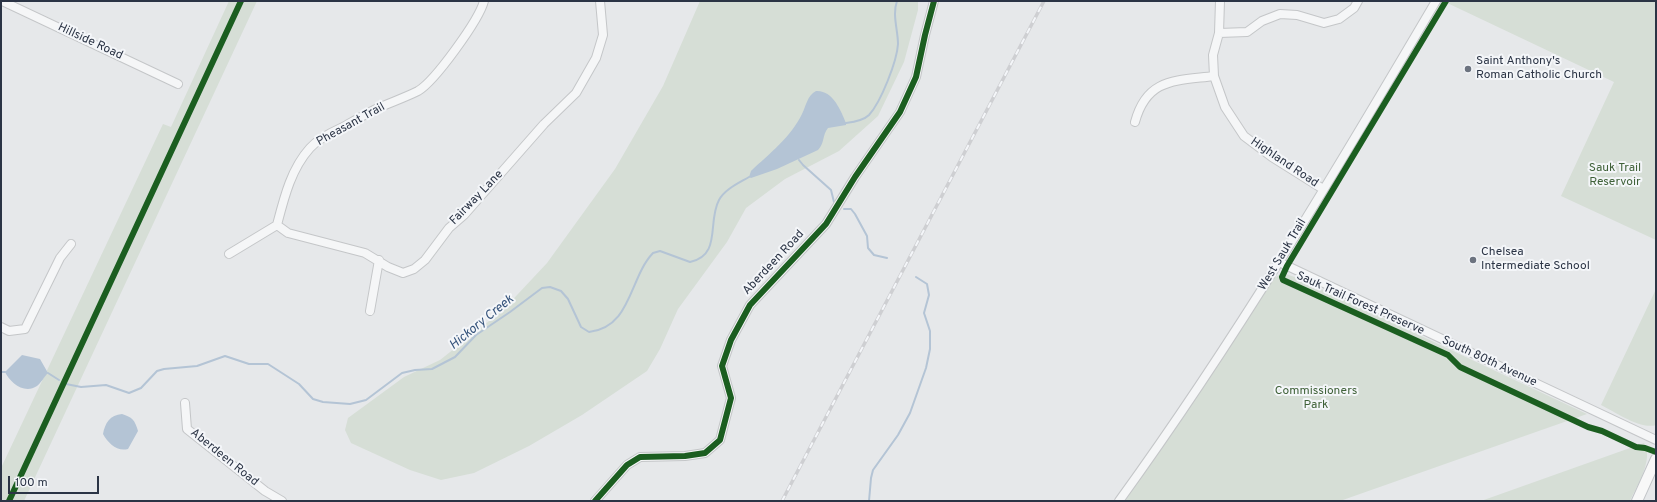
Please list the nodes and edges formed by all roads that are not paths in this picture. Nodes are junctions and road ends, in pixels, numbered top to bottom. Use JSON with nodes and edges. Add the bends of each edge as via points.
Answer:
{"nodes":[{"id":1,"x":2,"y":1,"type":"edge"},
{"id":2,"x":484,"y":1,"type":"edge"},
{"id":3,"x":600,"y":1,"type":"edge"},
{"id":4,"x":934,"y":1,"type":"edge"},
{"id":5,"x":1220,"y":1,"type":"edge"},
{"id":6,"x":1358,"y":1,"type":"edge"},
{"id":7,"x":1436,"y":1,"type":"edge"},
{"id":8,"x":1219,"y":34,"type":"junction"},
{"id":9,"x":1214,"y":76,"type":"junction"},
{"id":10,"x":178,"y":84,"type":"dead end"},
{"id":11,"x":1135,"y":122,"type":"dead end"},
{"id":12,"x":1323,"y":189,"type":"junction"},
{"id":13,"x":277,"y":225,"type":"junction"},
{"id":14,"x":72,"y":244,"type":"dead end"},
{"id":15,"x":229,"y":254,"type":"dead end"},
{"id":16,"x":379,"y":260,"type":"junction"},
{"id":17,"x":1279,"y":262,"type":"junction"},
{"id":18,"x":370,"y":311,"type":"dead end"},
{"id":19,"x":1,"y":327,"type":"edge"},
{"id":20,"x":185,"y":403,"type":"dead end"},
{"id":21,"x":1656,"y":440,"type":"edge"},
{"id":22,"x":1656,"y":459,"type":"edge"},
{"id":23,"x":282,"y":501,"type":"edge"},
{"id":24,"x":595,"y":501,"type":"edge"},
{"id":25,"x":1119,"y":501,"type":"edge"},
{"id":26,"x":1637,"y":501,"type":"edge"}],
"edges":[{"from":1,"to":10,"type":"street","name":"Hillside Road"},
{"from":2,"to":13,"type":"street","name":"Pheasant Trail","via":[[460,43],[419,90],[374,110],[310,147],[285,191]]},
{"from":3,"to":16,"type":"street","name":"Fairway Lane","via":[[603,34],[596,58],[576,93],[544,124],[464,215],[449,228],[425,260],[414,269],[403,273]]},
{"from":4,"to":24,"type":"street","name":"Aberdeen Road","via":[[916,77],[900,112],[826,224],[750,305],[731,340],[722,366],[731,398],[720,440],[705,453],[640,457],[627,465]]},
{"from":5,"to":8,"type":"street","name":"Highland Road"},
{"from":6,"to":8,"type":"street","via":[[1354,8],[1340,19],[1324,22],[1297,15],[1280,14],[1262,21],[1247,32]]},
{"from":7,"to":12,"type":"street","name":"West Sauk Trail"},
{"from":8,"to":9,"type":"street","name":"Highland Road","via":[[1213,55]]},
{"from":9,"to":11,"type":"street","via":[[1172,81],[1153,90],[1139,108]]},
{"from":9,"to":12,"type":"street","name":"Highland Road","via":[[1224,107],[1244,136],[1272,158]]},
{"from":12,"to":17,"type":"street","name":"West Sauk Trail"},
{"from":13,"to":15,"type":"street"},
{"from":13,"to":16,"type":"street","name":"Fairway Lane","via":[[288,233],[365,253]]},
{"from":14,"to":19,"type":"street","via":[[60,258],[25,329],[9,331]]},
{"from":16,"to":18,"type":"street"},
{"from":17,"to":21,"type":"street","name":"South 80th Avenue"},
{"from":17,"to":25,"type":"street","name":"West Sauk Trail","via":[[1150,459]]},
{"from":20,"to":23,"type":"street","name":"Aberdeen Road","via":[[187,429],[265,491]]},
{"from":22,"to":26,"type":"main road"}]}
